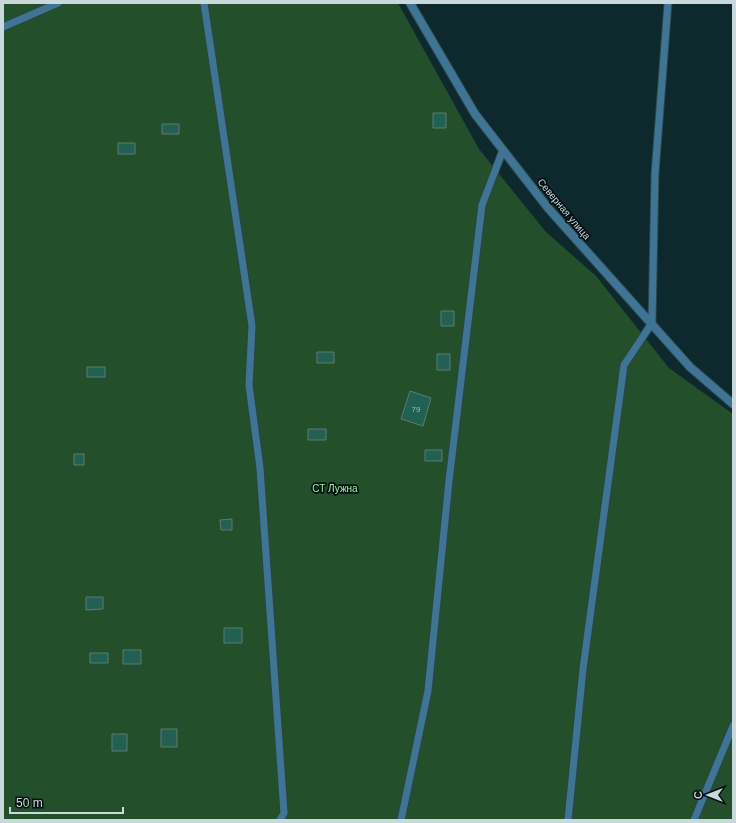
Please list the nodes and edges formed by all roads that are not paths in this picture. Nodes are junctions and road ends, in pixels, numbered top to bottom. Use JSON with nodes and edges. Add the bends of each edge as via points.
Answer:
{"nodes":[{"id":1,"x":58,"y":3,"type":"edge"},
{"id":2,"x":204,"y":3,"type":"edge"},
{"id":3,"x":410,"y":3,"type":"edge"},
{"id":4,"x":668,"y":3,"type":"edge"},
{"id":5,"x":3,"y":27,"type":"edge"},
{"id":6,"x":503,"y":150,"type":"junction"},
{"id":7,"x":652,"y":323,"type":"junction"},
{"id":8,"x":733,"y":404,"type":"edge"},
{"id":9,"x":733,"y":726,"type":"edge"},
{"id":10,"x":280,"y":820,"type":"edge"},
{"id":11,"x":401,"y":820,"type":"edge"},
{"id":12,"x":568,"y":820,"type":"edge"},
{"id":13,"x":694,"y":820,"type":"edge"}],
"edges":[{"from":1,"to":5,"type":"lane"},
{"from":2,"to":10,"type":"lane","via":[[252,326],[249,385],[260,475],[284,813]]},
{"from":3,"to":6,"type":"street","name":"Северная улица","via":[[475,114]]},
{"from":4,"to":7,"type":"lane","via":[[655,174]]},
{"from":6,"to":7,"type":"street","name":"Северная улица","via":[[548,208]]},
{"from":6,"to":11,"type":"lane","via":[[482,205],[449,481],[428,691]]},
{"from":7,"to":8,"type":"street","name":"Северная улица","via":[[690,367]]},
{"from":7,"to":12,"type":"lane","via":[[624,366],[584,669]]},
{"from":9,"to":13,"type":"lane"}]}
